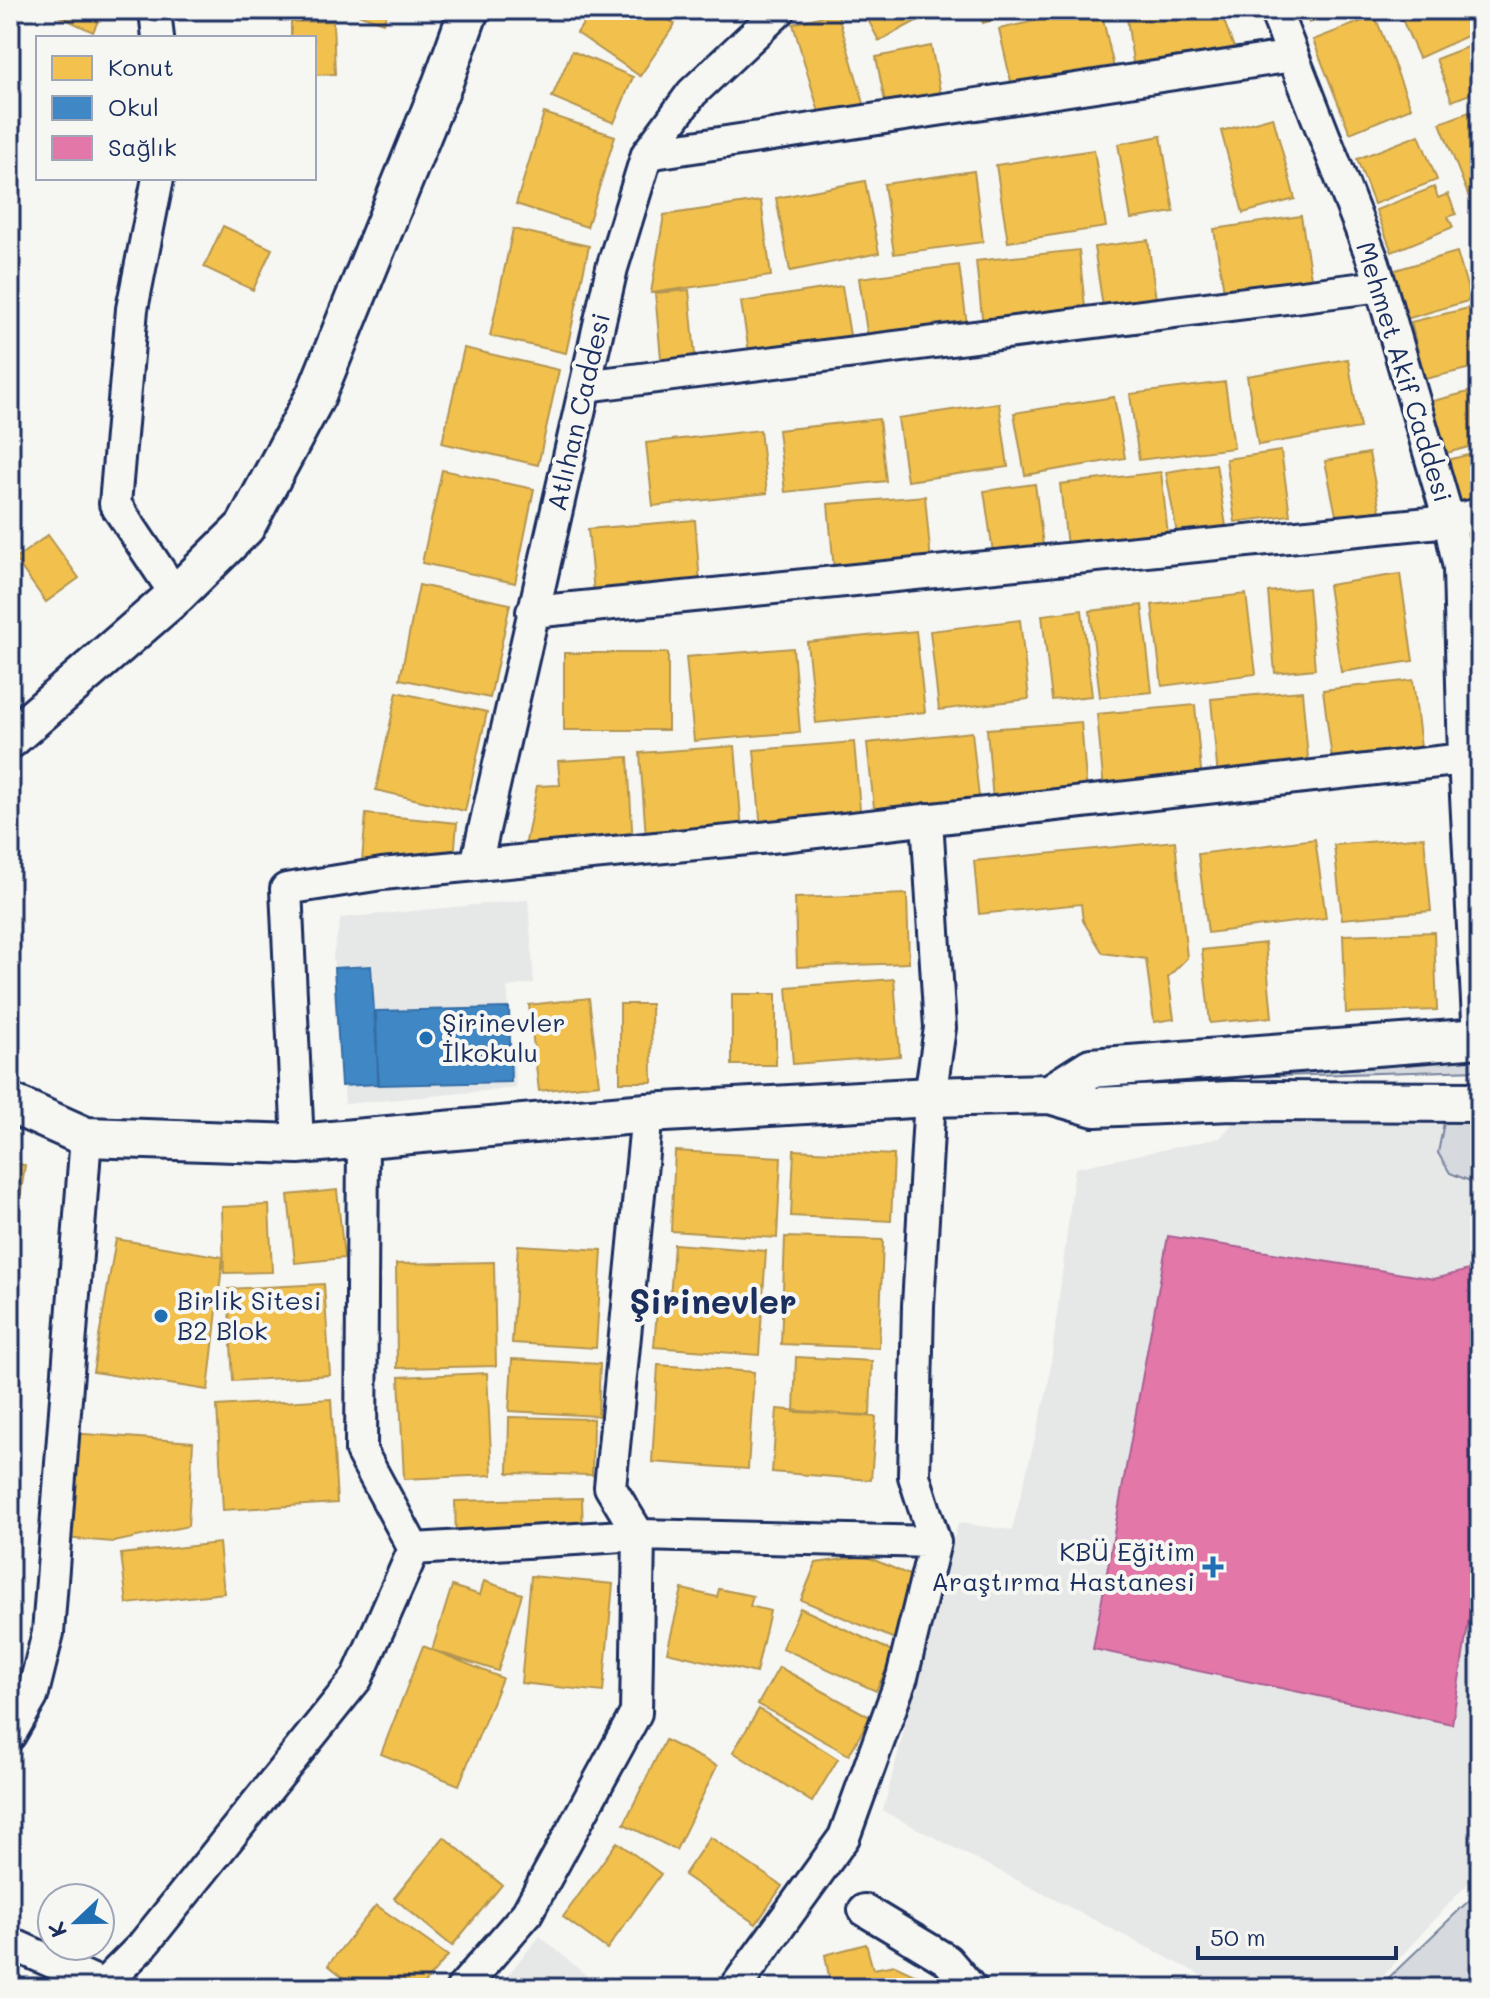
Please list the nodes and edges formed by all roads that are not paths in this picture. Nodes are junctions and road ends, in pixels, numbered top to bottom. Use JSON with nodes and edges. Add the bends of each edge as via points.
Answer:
{"nodes":[{"id":1,"x":155,"y":10,"type":"edge"},
{"id":2,"x":780,"y":10,"type":"edge"},
{"id":3,"x":1275,"y":10,"type":"edge"},
{"id":4,"x":471,"y":11,"type":"edge"},
{"id":5,"x":158,"y":36,"type":"edge"},
{"id":6,"x":1293,"y":56,"type":"junction"},
{"id":7,"x":647,"y":154,"type":"junction"},
{"id":8,"x":158,"y":180,"type":"edge"},
{"id":9,"x":1381,"y":286,"type":"junction"},
{"id":10,"x":585,"y":386,"type":"junction"},
{"id":11,"x":1480,"y":514,"type":"edge"},
{"id":12,"x":1449,"y":521,"type":"junction"},
{"id":13,"x":176,"y":595,"type":"junction"},
{"id":14,"x":532,"y":612,"type":"junction"},
{"id":15,"x":10,"y":739,"type":"edge"},
{"id":16,"x":1464,"y":759,"type":"junction"},
{"id":17,"x":927,"y":819,"type":"junction"},
{"id":18,"x":476,"y":865,"type":"junction"},
{"id":19,"x":1480,"y":1038,"type":"edge"},
{"id":20,"x":1050,"y":1094,"type":"junction"},
{"id":21,"x":930,"y":1097,"type":"junction"},
{"id":22,"x":1480,"y":1102,"type":"edge"},
{"id":23,"x":10,"y":1103,"type":"edge"},
{"id":24,"x":647,"y":1113,"type":"junction"},
{"id":25,"x":86,"y":1137,"type":"junction"},
{"id":26,"x":363,"y":1138,"type":"junction"},
{"id":27,"x":298,"y":1144,"type":"junction"},
{"id":28,"x":639,"y":1535,"type":"junction"},
{"id":29,"x":935,"y":1542,"type":"junction"},
{"id":30,"x":414,"y":1549,"type":"junction"},
{"id":31,"x":10,"y":1735,"type":"edge"},
{"id":32,"x":864,"y":1910,"type":"dead end"},
{"id":33,"x":10,"y":1943,"type":"edge"},
{"id":34,"x":105,"y":1987,"type":"edge"},
{"id":35,"x":462,"y":1988,"type":"edge"},
{"id":36,"x":735,"y":1988,"type":"edge"},
{"id":37,"x":971,"y":1988,"type":"edge"}],
"edges":[{"from":1,"to":5,"type":"street"},
{"from":2,"to":7,"type":"street","name":"Atlıhan Caddesi","via":[[692,93]]},
{"from":3,"to":6,"type":"street","name":"Mehmet Akif Caddesi"},
{"from":4,"to":13,"type":"street","via":[[316,395],[245,527]]},
{"from":6,"to":7,"type":"street"},
{"from":6,"to":9,"type":"street","name":"Mehmet Akif Caddesi"},
{"from":7,"to":10,"type":"street","name":"Atlıhan Caddesi","via":[[612,268]]},
{"from":8,"to":13,"type":"street","via":[[132,309],[115,504]]},
{"from":9,"to":10,"type":"street"},
{"from":9,"to":12,"type":"street","name":"Mehmet Akif Caddesi"},
{"from":10,"to":14,"type":"street","name":"Atlıhan Caddesi"},
{"from":11,"to":12,"type":"street"},
{"from":12,"to":14,"type":"street"},
{"from":12,"to":16,"type":"street","name":"Mehmet Akif Caddesi","via":[[1459,568]]},
{"from":13,"to":15,"type":"street"},
{"from":14,"to":18,"type":"street","name":"Atlıhan Caddesi"},
{"from":16,"to":17,"type":"street"},
{"from":16,"to":19,"type":"street","name":"Mehmet Akif Caddesi"},
{"from":17,"to":18,"type":"street"},
{"from":17,"to":21,"type":"street","via":[[940,1028]]},
{"from":18,"to":27,"type":"street","via":[[286,889]]},
{"from":19,"to":20,"type":"street","via":[[1091,1068]]},
{"from":20,"to":21,"type":"street"},
{"from":20,"to":22,"type":"street","via":[[1095,1107],[1231,1101]]},
{"from":21,"to":24,"type":"street"},
{"from":21,"to":29,"type":"street","via":[[914,1476]]},
{"from":23,"to":25,"type":"street"},
{"from":24,"to":26,"type":"street"},
{"from":24,"to":28,"type":"street","via":[[610,1487]]},
{"from":25,"to":27,"type":"street"},
{"from":25,"to":31,"type":"street","via":[[48,1633],[32,1697]]},
{"from":26,"to":27,"type":"street"},
{"from":26,"to":30,"type":"street","via":[[361,1451]]},
{"from":28,"to":29,"type":"street"},
{"from":28,"to":30,"type":"street"},
{"from":28,"to":35,"type":"street","via":[[636,1713],[527,1913]]},
{"from":29,"to":36,"type":"street","via":[[902,1677],[844,1837]]},
{"from":30,"to":34,"type":"street","via":[[357,1678]]},
{"from":32,"to":37,"type":"street","via":[[947,1960]]},
{"from":33,"to":34,"type":"street"}]}
